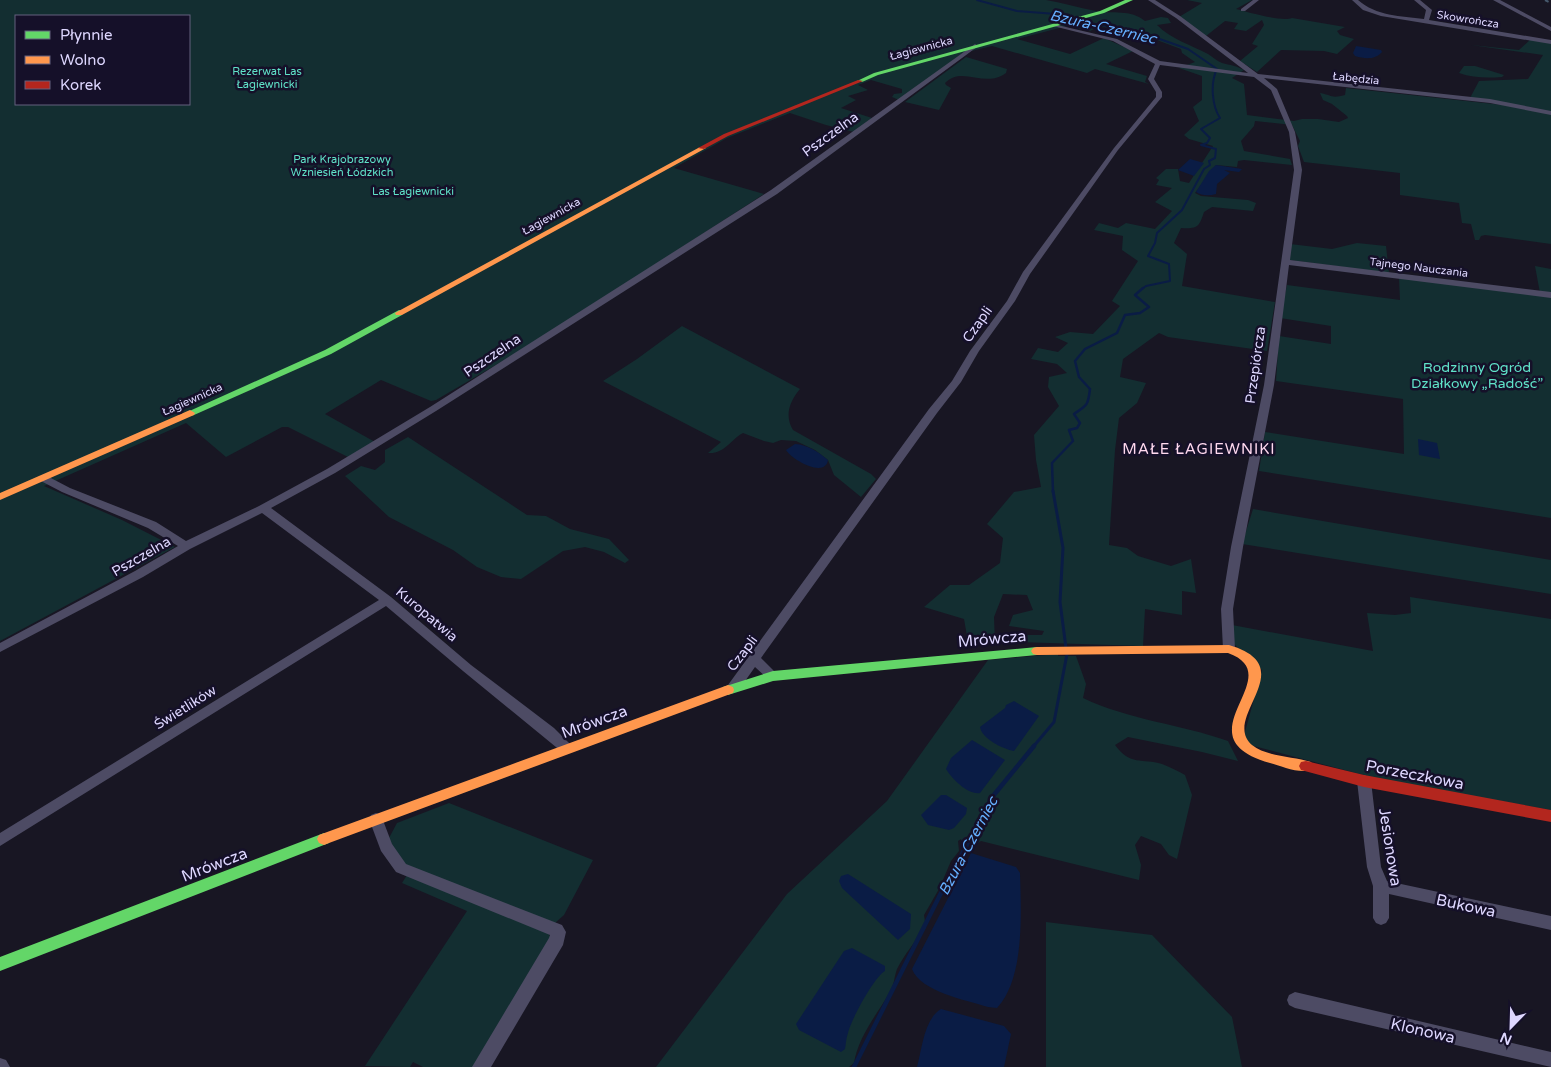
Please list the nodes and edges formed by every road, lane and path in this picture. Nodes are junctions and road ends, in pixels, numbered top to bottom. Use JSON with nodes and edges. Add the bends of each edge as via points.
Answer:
{"nodes":[{"id":1,"x":1130,"y":0,"type":"edge"},
{"id":2,"x":1151,"y":0,"type":"edge"},
{"id":3,"x":1256,"y":0,"type":"edge"},
{"id":4,"x":1356,"y":0,"type":"edge"},
{"id":5,"x":1416,"y":0,"type":"edge"},
{"id":6,"x":1496,"y":0,"type":"edge"},
{"id":7,"x":1243,"y":10,"type":"dead end"},
{"id":8,"x":1426,"y":22,"type":"junction"},
{"id":9,"x":1055,"y":25,"type":"junction"},
{"id":10,"x":1551,"y":29,"type":"edge"},
{"id":11,"x":1551,"y":42,"type":"edge"},
{"id":12,"x":975,"y":46,"type":"junction"},
{"id":13,"x":1158,"y":63,"type":"junction"},
{"id":14,"x":1255,"y":74,"type":"junction"},
{"id":15,"x":1551,"y":113,"type":"edge"},
{"id":16,"x":1285,"y":262,"type":"junction"},
{"id":17,"x":1551,"y":295,"type":"edge"},
{"id":18,"x":43,"y":478,"type":"junction"},
{"id":19,"x":0,"y":497,"type":"edge"},
{"id":20,"x":263,"y":508,"type":"junction"},
{"id":21,"x":186,"y":546,"type":"junction"},
{"id":22,"x":387,"y":600,"type":"junction"},
{"id":23,"x":0,"y":648,"type":"edge"},
{"id":24,"x":1229,"y":650,"type":"junction"},
{"id":25,"x":755,"y":660,"type":"junction"},
{"id":26,"x":773,"y":676,"type":"junction"},
{"id":27,"x":733,"y":688,"type":"junction"},
{"id":28,"x":567,"y":748,"type":"junction"},
{"id":29,"x":1364,"y":781,"type":"junction"},
{"id":30,"x":1551,"y":816,"type":"edge"},
{"id":31,"x":376,"y":819,"type":"junction"},
{"id":32,"x":0,"y":840,"type":"edge"},
{"id":33,"x":1381,"y":886,"type":"junction"},
{"id":34,"x":1381,"y":918,"type":"dead end"},
{"id":35,"x":1551,"y":923,"type":"edge"},
{"id":36,"x":0,"y":964,"type":"edge"},
{"id":37,"x":1295,"y":1000,"type":"dead end"},
{"id":38,"x":1551,"y":1060,"type":"edge"},
{"id":39,"x":481,"y":1067,"type":"edge"}],
"edges":[{"from":1,"to":9,"type":"street","name":"Łagiewnicka","via":[[1108,10]]},
{"from":2,"to":14,"type":"street","name":"Przepiórcza"},
{"from":3,"to":7,"type":"street"},
{"from":4,"to":8,"type":"street","name":"Skowrończa","via":[[1376,13]]},
{"from":5,"to":8,"type":"street","via":[[1429,10]]},
{"from":6,"to":10,"type":"street"},
{"from":8,"to":11,"type":"street","name":"Skowrończa"},
{"from":9,"to":12,"type":"street","name":"Łagiewnicka"},
{"from":9,"to":13,"type":"street","via":[[1115,40]]},
{"from":12,"to":18,"type":"street","name":"Łagiewnicka","via":[[876,74],[726,135],[328,352]]},
{"from":12,"to":20,"type":"street","name":"Pszczelna","via":[[774,192],[449,400]]},
{"from":13,"to":14,"type":"street","name":"Łabędzia"},
{"from":13,"to":25,"type":"street","name":"Czapli","via":[[1151,79],[1159,97],[1105,163],[1026,274],[956,382]]},
{"from":14,"to":15,"type":"street","name":"Łabędzia","via":[[1490,101]]},
{"from":14,"to":16,"type":"street","name":"Przepiórcza","via":[[1276,92],[1292,132],[1298,170]]},
{"from":16,"to":17,"type":"street","name":"Tajnego Nauczania"},
{"from":16,"to":24,"type":"street","name":"Przepiórcza","via":[[1269,385],[1227,609]]},
{"from":18,"to":19,"type":"street","name":"Łagiewnicka"},
{"from":18,"to":21,"type":"street","via":[[152,525]]},
{"from":20,"to":21,"type":"street","name":"Pszczelna"},
{"from":20,"to":22,"type":"street","name":"Kuropatwia"},
{"from":21,"to":23,"type":"street","name":"Pszczelna"},
{"from":22,"to":28,"type":"street","name":"Kuropatwia"},
{"from":22,"to":32,"type":"street","name":"Świetlików"},
{"from":24,"to":26,"type":"street","name":"Mrówcza","via":[[1052,650]]},
{"from":24,"to":29,"type":"street","name":"Porzeczkowa","via":[[1247,656],[1256,674],[1237,730],[1238,738],[1247,749]]},
{"from":25,"to":26,"type":"street"},
{"from":25,"to":27,"type":"street","name":"Czapli"},
{"from":26,"to":27,"type":"street","name":"Mrówcza"},
{"from":27,"to":28,"type":"street","name":"Mrówcza"},
{"from":28,"to":31,"type":"street","name":"Mrówcza"},
{"from":29,"to":30,"type":"street","name":"Porzeczkowa"},
{"from":29,"to":33,"type":"street","name":"Jesionowa","via":[[1374,867]]},
{"from":31,"to":36,"type":"street","name":"Mrówcza"},
{"from":31,"to":39,"type":"street","via":[[386,847],[401,868],[558,932],[557,940]]},
{"from":33,"to":34,"type":"street","name":"Jesionowa"},
{"from":33,"to":35,"type":"street","name":"Bukowa"},
{"from":37,"to":38,"type":"street","name":"Klonowa"}]}
